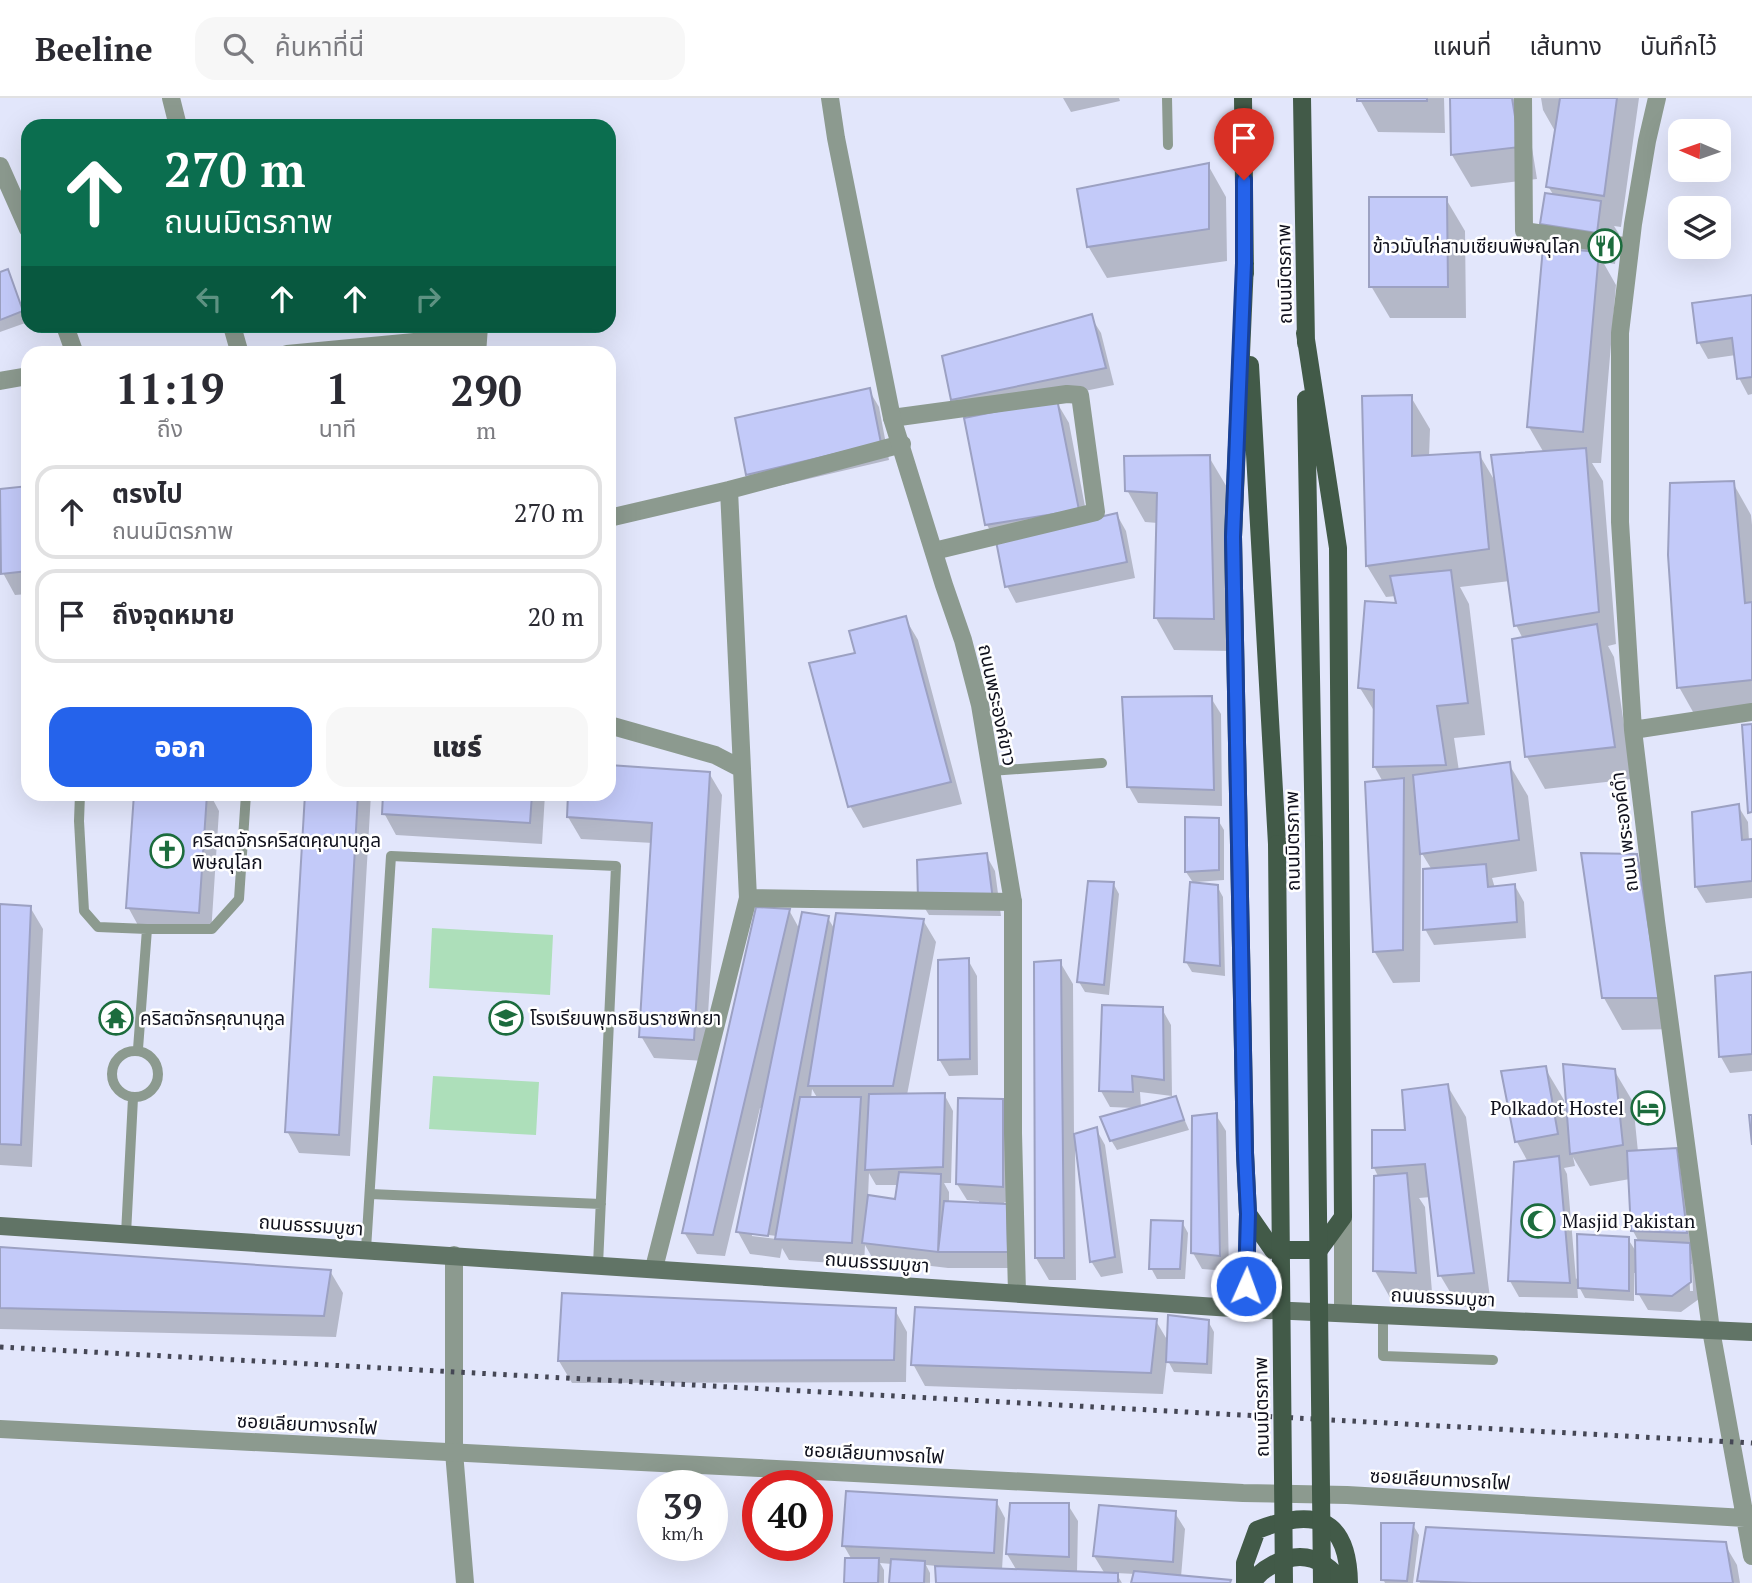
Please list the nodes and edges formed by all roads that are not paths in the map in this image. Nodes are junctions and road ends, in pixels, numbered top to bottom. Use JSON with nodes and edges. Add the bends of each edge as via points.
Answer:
{"nodes":[{"id":1,"x":171,"y":98,"type":"edge"},
{"id":2,"x":830,"y":98,"type":"edge"},
{"id":3,"x":1167,"y":98,"type":"edge"},
{"id":4,"x":1243,"y":98,"type":"edge"},
{"id":5,"x":1302,"y":98,"type":"edge"},
{"id":6,"x":1523,"y":98,"type":"edge"},
{"id":7,"x":1657,"y":98,"type":"edge"},
{"id":8,"x":176,"y":119,"type":"edge"},
{"id":9,"x":1168,"y":145,"type":"dead end"},
{"id":10,"x":0,"y":166,"type":"edge"},
{"id":11,"x":21,"y":213,"type":"edge"},
{"id":12,"x":1630,"y":247,"type":"junction"},
{"id":13,"x":1244,"y":263,"type":"junction"},
{"id":14,"x":1305,"y":334,"type":"junction"},
{"id":15,"x":478,"y":338,"type":"edge"},
{"id":16,"x":382,"y":346,"type":"edge"},
{"id":17,"x":21,"y":377,"type":"edge"},
{"id":18,"x":0,"y":381,"type":"edge"},
{"id":19,"x":892,"y":418,"type":"junction"},
{"id":20,"x":902,"y":444,"type":"junction"},
{"id":21,"x":729,"y":490,"type":"junction"},
{"id":22,"x":616,"y":515,"type":"edge"},
{"id":23,"x":933,"y":551,"type":"junction"},
{"id":24,"x":1752,"y":712,"type":"edge"},
{"id":25,"x":616,"y":727,"type":"edge"},
{"id":26,"x":1633,"y":730,"type":"junction"},
{"id":27,"x":1102,"y":763,"type":"dead end"},
{"id":28,"x":742,"y":769,"type":"junction"},
{"id":29,"x":990,"y":771,"type":"junction"},
{"id":30,"x":80,"y":801,"type":"edge"},
{"id":31,"x":246,"y":801,"type":"edge"},
{"id":32,"x":748,"y":898,"type":"junction"},
{"id":33,"x":1013,"y":902,"type":"junction"},
{"id":34,"x":147,"y":929,"type":"junction"},
{"id":35,"x":138,"y":1049,"type":"junction"},
{"id":36,"x":132,"y":1098,"type":"junction"},
{"id":37,"x":370,"y":1194,"type":"junction"},
{"id":38,"x":601,"y":1204,"type":"junction"},
{"id":39,"x":1248,"y":1214,"type":"junction"},
{"id":40,"x":1343,"y":1217,"type":"junction"},
{"id":41,"x":0,"y":1226,"type":"edge"},
{"id":42,"x":126,"y":1234,"type":"junction"},
{"id":43,"x":366,"y":1250,"type":"junction"},
{"id":44,"x":454,"y":1255,"type":"junction"},
{"id":45,"x":598,"y":1265,"type":"junction"},
{"id":46,"x":654,"y":1268,"type":"junction"},
{"id":47,"x":1017,"y":1293,"type":"junction"},
{"id":48,"x":1247,"y":1308,"type":"junction"},
{"id":49,"x":1343,"y":1313,"type":"junction"},
{"id":50,"x":1383,"y":1315,"type":"junction"},
{"id":51,"x":1711,"y":1330,"type":"junction"},
{"id":52,"x":1752,"y":1332,"type":"edge"},
{"id":53,"x":1493,"y":1360,"type":"dead end"},
{"id":54,"x":0,"y":1429,"type":"edge"},
{"id":55,"x":454,"y":1452,"type":"junction"},
{"id":56,"x":1745,"y":1518,"type":"junction"},
{"id":57,"x":1752,"y":1552,"type":"edge"},
{"id":58,"x":465,"y":1583,"type":"edge"},
{"id":59,"x":1245,"y":1583,"type":"edge"},
{"id":60,"x":1253,"y":1583,"type":"edge"},
{"id":61,"x":1284,"y":1583,"type":"edge"},
{"id":62,"x":1322,"y":1583,"type":"edge"},
{"id":63,"x":1341,"y":1583,"type":"edge"},
{"id":64,"x":1349,"y":1583,"type":"edge"}],
"edges":[{"from":1,"to":8,"type":"street"},
{"from":2,"to":19,"type":"street","name":"ถนนพระองค์ขาว"},
{"from":3,"to":9,"type":"lane"},
{"from":4,"to":13,"type":"main road","name":"ถนนมิตรภาพ"},
{"from":5,"to":14,"type":"main road","name":"ถนนมิตรภาพ"},
{"from":6,"to":12,"type":"street","via":[[1524,231]]},
{"from":7,"to":12,"type":"street","name":"ถนน พระองค์ดำ"},
{"from":10,"to":11,"type":"street"},
{"from":12,"to":26,"type":"street","name":"ถนน พระองค์ดำ","via":[[1620,333],[1620,522]]},
{"from":13,"to":39,"type":"main road","via":[[1233,537]]},
{"from":13,"to":61,"type":"main road","name":"ถนนมิตรภาพ","bridge":true,"via":[[1277,844]]},
{"from":14,"to":40,"type":"main road","via":[[1338,548]]},
{"from":14,"to":62,"type":"main road","name":"ถนนมิตรภาพ","bridge":true},
{"from":15,"to":16,"type":"street"},
{"from":17,"to":18,"type":"street"},
{"from":19,"to":20,"type":"street","name":"ถนนพระองค์ขาว"},
{"from":19,"to":23,"type":"street","via":[[1080,395],[1096,512]]},
{"from":20,"to":21,"type":"street"},
{"from":20,"to":23,"type":"street","name":"ถนนพระองค์ขาว"},
{"from":21,"to":22,"type":"street"},
{"from":21,"to":28,"type":"street"},
{"from":23,"to":29,"type":"street","name":"ถนนพระองค์ขาว","via":[[980,705]]},
{"from":24,"to":26,"type":"street"},
{"from":25,"to":28,"type":"street","via":[[715,755]]},
{"from":26,"to":51,"type":"street","name":"ถนน พระองค์ดำ"},
{"from":27,"to":29,"type":"lane"},
{"from":28,"to":32,"type":"street"},
{"from":29,"to":33,"type":"street","name":"ถนนพระองค์ขาว"},
{"from":30,"to":34,"type":"lane","via":[[84,911],[97,927]]},
{"from":31,"to":34,"type":"lane","via":[[239,899],[212,929]]},
{"from":32,"to":33,"type":"street"},
{"from":32,"to":46,"type":"street"},
{"from":33,"to":47,"type":"street","name":"ถนนพระองค์ขาว"},
{"from":34,"to":35,"type":"lane"},
{"from":35,"to":36,"type":"lane","via":[[154,1058],[159,1076],[150,1092]]},
{"from":35,"to":36,"type":"lane","via":[[120,1055],[111,1071],[116,1089]]},
{"from":36,"to":42,"type":"lane"},
{"from":37,"to":38,"type":"lane"},
{"from":37,"to":38,"type":"lane","via":[[391,856],[616,866]]},
{"from":37,"to":43,"type":"lane"},
{"from":38,"to":45,"type":"lane"},
{"from":39,"to":40,"type":"main road","via":[[1273,1250],[1319,1250]]},
{"from":39,"to":48,"type":"street"},
{"from":40,"to":49,"type":"street"},
{"from":41,"to":42,"type":"main road","name":"ถนนธรรมบูชา"},
{"from":42,"to":43,"type":"main road","name":"ถนนธรรมบูชา"},
{"from":43,"to":44,"type":"main road","name":"ถนนธรรมบูชา"},
{"from":44,"to":45,"type":"main road","name":"ถนนธรรมบูชา"},
{"from":44,"to":55,"type":"street"},
{"from":45,"to":46,"type":"main road","name":"ถนนธรรมบูชา"},
{"from":46,"to":47,"type":"main road","name":"ถนนธรรมบูชา"},
{"from":47,"to":48,"type":"main road","name":"ถนนธรรมบูชา"},
{"from":48,"to":49,"type":"main road","name":"ถนนธรรมบูชา"},
{"from":49,"to":50,"type":"main road","name":"ถนนธรรมบูชา"},
{"from":50,"to":51,"type":"main road","name":"ถนนธรรมบูชา"},
{"from":50,"to":53,"type":"lane","via":[[1383,1356]]},
{"from":51,"to":52,"type":"main road","name":"ถนนธรรมบูชา"},
{"from":51,"to":56,"type":"street","name":"ถนน พระองค์ดำ"},
{"from":54,"to":55,"type":"street","name":"ซอยเลียบทางรถไฟ"},
{"from":55,"to":56,"type":"street","name":"ซอยเลียบทางรถไฟ"},
{"from":55,"to":58,"type":"street"},
{"from":56,"to":57,"type":"street","name":"ถนน พระองค์ดำ"},
{"from":59,"to":64,"type":"main road","via":[[1245,1563],[1256,1530],[1301,1519],[1323,1521],[1338,1534],[1349,1561]]},
{"from":60,"to":63,"type":"main road","via":[[1257,1574],[1276,1563],[1300,1557],[1323,1563]]}]}
